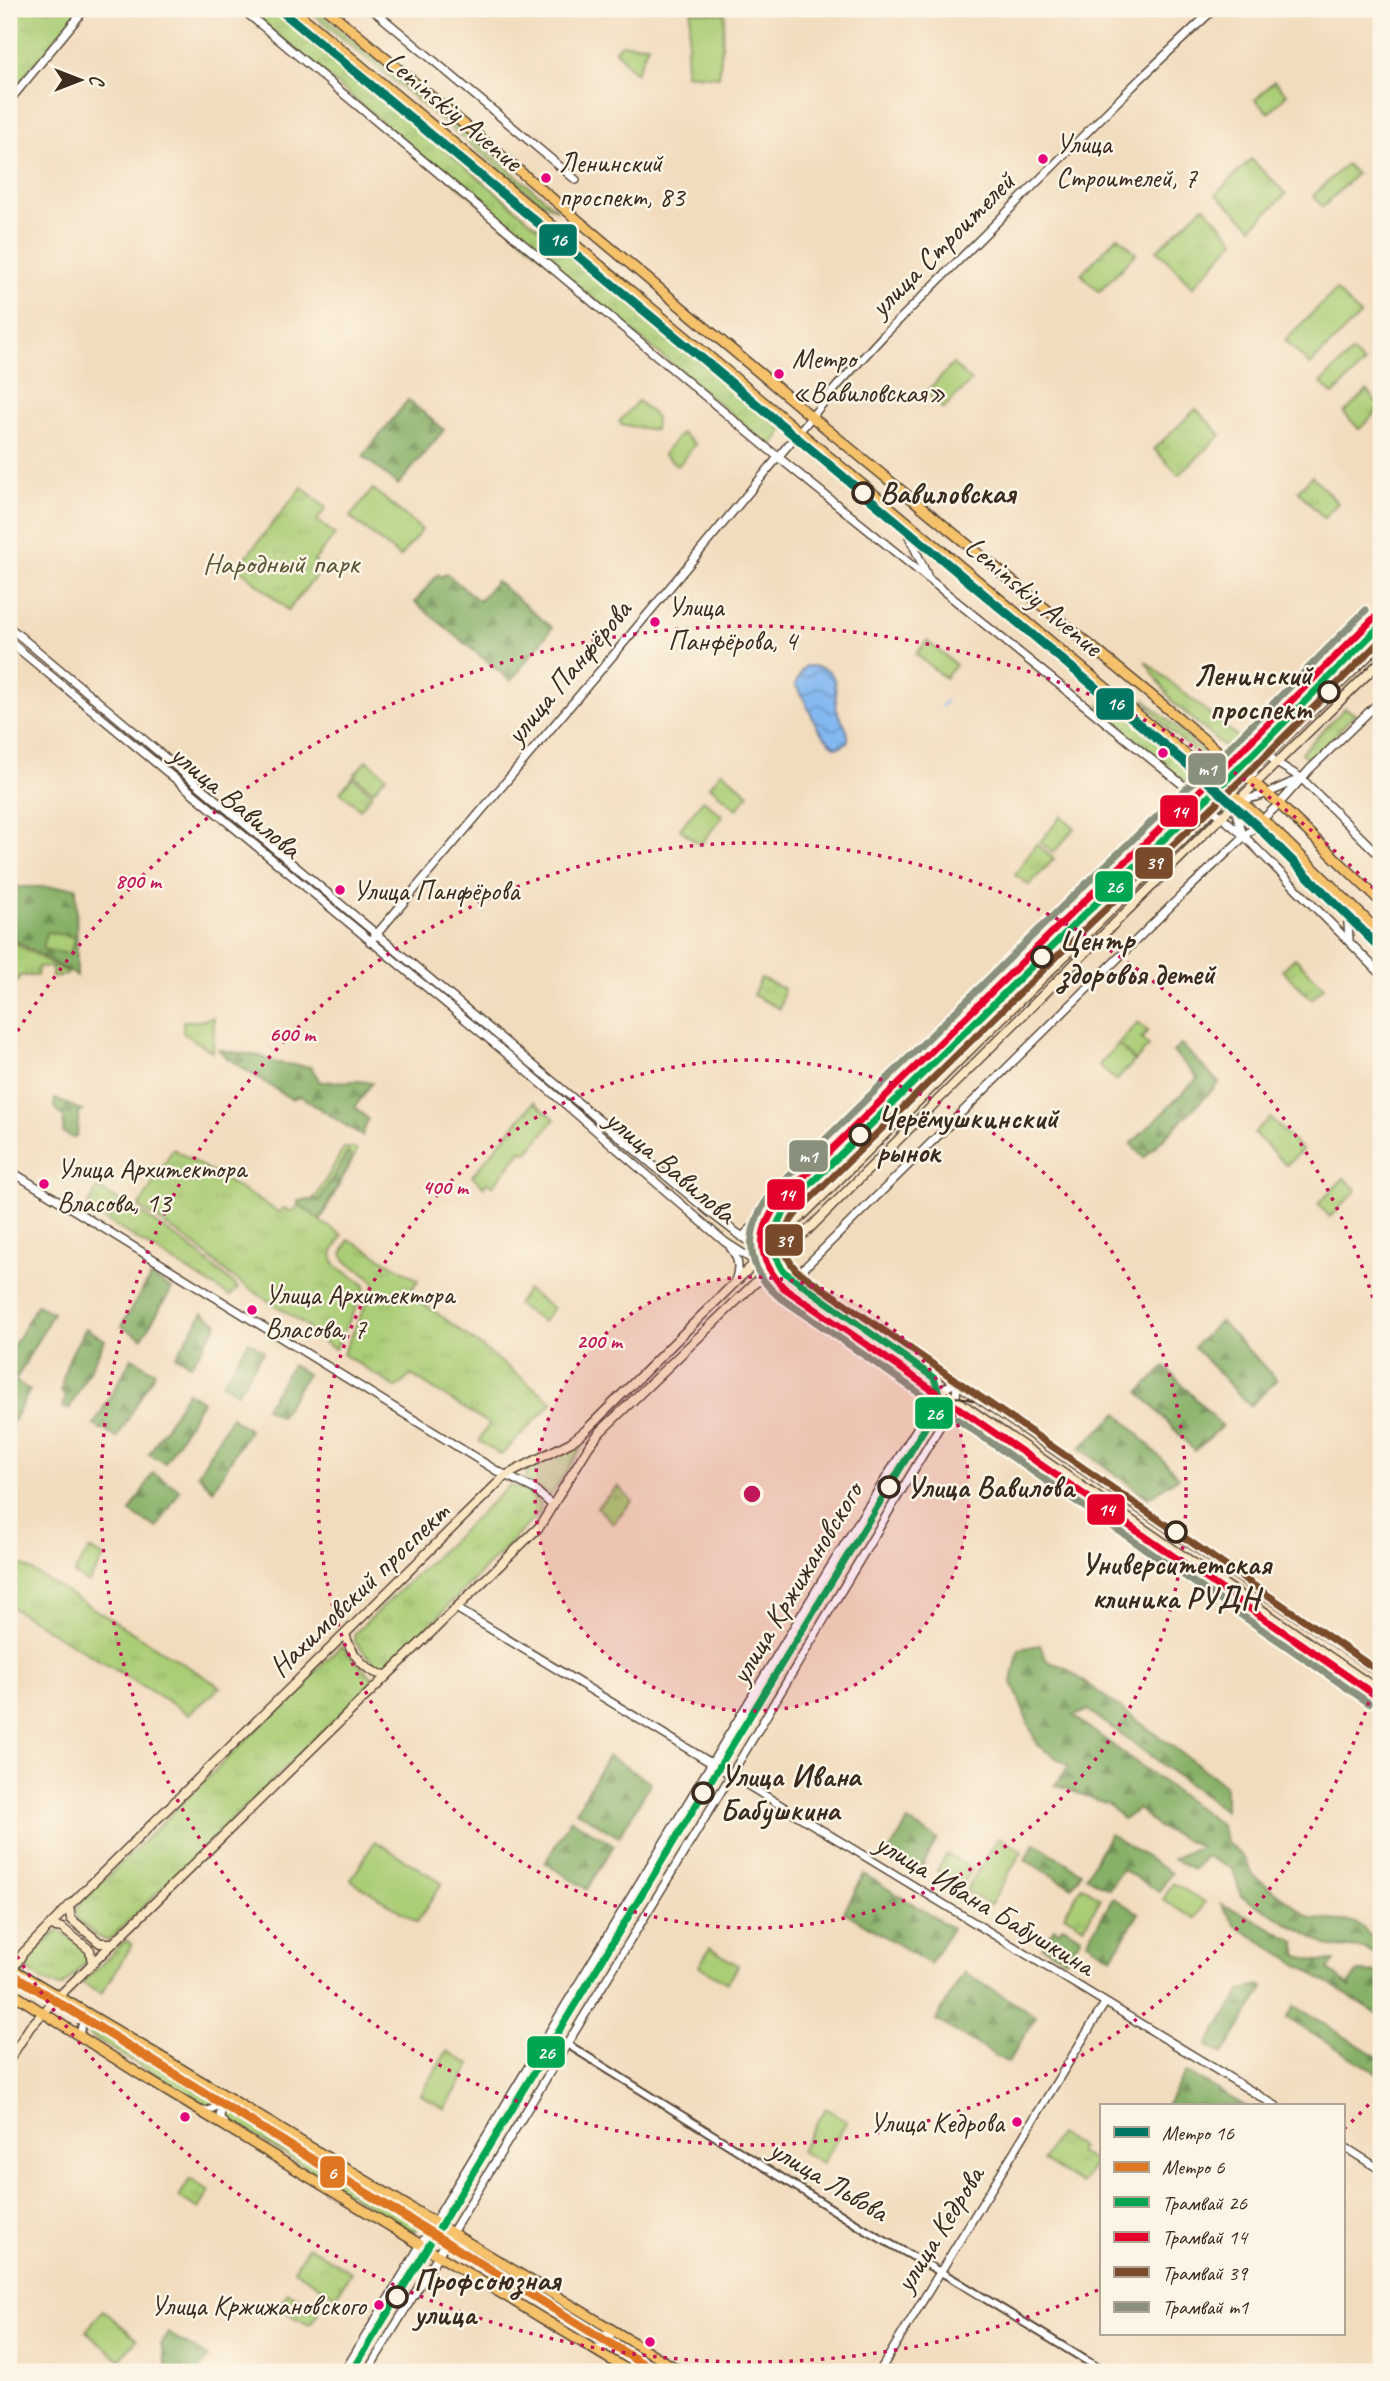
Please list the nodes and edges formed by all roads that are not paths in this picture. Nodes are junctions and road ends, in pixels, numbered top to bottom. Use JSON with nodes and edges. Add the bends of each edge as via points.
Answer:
{"nodes":[{"id":1,"x":85,"y":9,"type":"edge"},
{"id":2,"x":242,"y":9,"type":"edge"},
{"id":3,"x":293,"y":9,"type":"edge"},
{"id":4,"x":327,"y":9,"type":"edge"},
{"id":5,"x":372,"y":9,"type":"edge"},
{"id":6,"x":1214,"y":9,"type":"edge"},
{"id":7,"x":9,"y":101,"type":"edge"},
{"id":8,"x":576,"y":180,"type":"dead end"},
{"id":9,"x":812,"y":416,"type":"junction"},
{"id":10,"x":800,"y":431,"type":"junction"},
{"id":11,"x":778,"y":457,"type":"junction"},
{"id":12,"x":900,"y":515,"type":"junction"},
{"id":13,"x":929,"y":579,"type":"junction"},
{"id":14,"x":1381,"y":613,"type":"edge"},
{"id":15,"x":9,"y":627,"type":"edge"},
{"id":16,"x":9,"y":641,"type":"edge"},
{"id":17,"x":1381,"y":643,"type":"edge"},
{"id":18,"x":1381,"y":661,"type":"edge"},
{"id":19,"x":1381,"y":700,"type":"edge"},
{"id":20,"x":1249,"y":739,"type":"junction"},
{"id":21,"x":1268,"y":755,"type":"junction"},
{"id":22,"x":1228,"y":760,"type":"junction"},
{"id":23,"x":1277,"y":763,"type":"junction"},
{"id":24,"x":1250,"y":773,"type":"junction"},
{"id":25,"x":1212,"y":776,"type":"junction"},
{"id":26,"x":1301,"y":778,"type":"junction"},
{"id":27,"x":1255,"y":783,"type":"junction"},
{"id":28,"x":1266,"y":793,"type":"junction"},
{"id":29,"x":1194,"y":794,"type":"junction"},
{"id":30,"x":1234,"y":799,"type":"junction"},
{"id":31,"x":1279,"y":804,"type":"junction"},
{"id":32,"x":1217,"y":813,"type":"junction"},
{"id":33,"x":1261,"y":819,"type":"junction"},
{"id":34,"x":1243,"y":835,"type":"junction"},
{"id":35,"x":1381,"y":857,"type":"edge"},
{"id":36,"x":1339,"y":893,"type":"junction"},
{"id":37,"x":1381,"y":902,"type":"edge"},
{"id":38,"x":377,"y":933,"type":"junction"},
{"id":39,"x":1381,"y":934,"type":"edge"},
{"id":40,"x":1050,"y":935,"type":"junction"},
{"id":41,"x":370,"y":942,"type":"junction"},
{"id":42,"x":1350,"y":943,"type":"junction"},
{"id":43,"x":1068,"y":954,"type":"junction"},
{"id":44,"x":1381,"y":974,"type":"edge"},
{"id":45,"x":9,"y":1170,"type":"edge"},
{"id":46,"x":774,"y":1207,"type":"junction"},
{"id":47,"x":708,"y":1211,"type":"junction"},
{"id":48,"x":702,"y":1222,"type":"junction"},
{"id":49,"x":742,"y":1237,"type":"junction"},
{"id":50,"x":725,"y":1242,"type":"junction"},
{"id":51,"x":765,"y":1253,"type":"junction"},
{"id":52,"x":778,"y":1260,"type":"junction"},
{"id":53,"x":756,"y":1262,"type":"junction"},
{"id":54,"x":768,"y":1270,"type":"junction"},
{"id":55,"x":799,"y":1273,"type":"junction"},
{"id":56,"x":781,"y":1279,"type":"junction"},
{"id":57,"x":735,"y":1282,"type":"junction"},
{"id":58,"x":755,"y":1283,"type":"junction"},
{"id":59,"x":957,"y":1382,"type":"junction"},
{"id":60,"x":941,"y":1390,"type":"junction"},
{"id":61,"x":956,"y":1400,"type":"junction"},
{"id":62,"x":505,"y":1476,"type":"junction"},
{"id":63,"x":553,"y":1506,"type":"junction"},
{"id":64,"x":456,"y":1608,"type":"junction"},
{"id":65,"x":345,"y":1634,"type":"junction"},
{"id":66,"x":1381,"y":1674,"type":"edge"},
{"id":67,"x":387,"y":1675,"type":"junction"},
{"id":68,"x":1381,"y":1692,"type":"edge"},
{"id":69,"x":713,"y":1764,"type":"junction"},
{"id":70,"x":731,"y":1776,"type":"junction"},
{"id":71,"x":69,"y":1906,"type":"junction"},
{"id":72,"x":50,"y":1926,"type":"junction"},
{"id":73,"x":111,"y":1943,"type":"junction"},
{"id":74,"x":92,"y":1963,"type":"junction"},
{"id":75,"x":10,"y":1970,"type":"edge"},
{"id":76,"x":9,"y":1991,"type":"edge"},
{"id":77,"x":58,"y":1997,"type":"junction"},
{"id":78,"x":1105,"y":2003,"type":"junction"},
{"id":79,"x":43,"y":2013,"type":"junction"},
{"id":80,"x":99,"y":2021,"type":"junction"},
{"id":81,"x":87,"y":2042,"type":"junction"},
{"id":82,"x":567,"y":2044,"type":"junction"},
{"id":83,"x":9,"y":2058,"type":"edge"},
{"id":84,"x":215,"y":2089,"type":"junction"},
{"id":85,"x":240,"y":2104,"type":"junction"},
{"id":86,"x":1273,"y":2104,"type":"edge"},
{"id":87,"x":198,"y":2109,"type":"junction"},
{"id":88,"x":226,"y":2126,"type":"junction"},
{"id":89,"x":1344,"y":2147,"type":"edge"},
{"id":90,"x":1381,"y":2170,"type":"edge"},
{"id":91,"x":436,"y":2223,"type":"junction"},
{"id":92,"x":452,"y":2233,"type":"junction"},
{"id":93,"x":422,"y":2246,"type":"junction"},
{"id":94,"x":439,"y":2256,"type":"junction"},
{"id":95,"x":939,"y":2272,"type":"junction"},
{"id":96,"x":604,"y":2326,"type":"junction"},
{"id":97,"x":591,"y":2348,"type":"junction"},
{"id":98,"x":670,"y":2365,"type":"junction"},
{"id":99,"x":344,"y":2372,"type":"edge"},
{"id":100,"x":367,"y":2372,"type":"edge"},
{"id":101,"x":631,"y":2372,"type":"edge"},
{"id":102,"x":651,"y":2372,"type":"edge"},
{"id":103,"x":682,"y":2372,"type":"edge"},
{"id":104,"x":879,"y":2372,"type":"edge"},
{"id":105,"x":1105,"y":2372,"type":"edge"}],
"edges":[{"from":1,"to":7,"type":"street"},
{"from":2,"to":11,"type":"street"},
{"from":3,"to":10,"type":"main road","name":"Leninskiy Avenue"},
{"from":4,"to":9,"type":"main road","name":"Leninskiy Avenue"},
{"from":5,"to":8,"type":"street"},
{"from":6,"to":9,"type":"street","name":"улица Строителей","via":[[883,335]]},
{"from":9,"to":10,"type":"street","name":"улица Строителей"},
{"from":9,"to":22,"type":"main road","name":"Leninskiy Avenue"},
{"from":10,"to":11,"type":"street","name":"улица Панфёрова"},
{"from":10,"to":12,"type":"main road","name":"Leninskiy Avenue"},
{"from":11,"to":13,"type":"street"},
{"from":11,"to":38,"type":"street","name":"улица Панфёрова"},
{"from":12,"to":13,"type":"street"},
{"from":12,"to":25,"type":"main road","name":"Leninskiy Avenue"},
{"from":13,"to":29,"type":"street"},
{"from":14,"to":20,"type":"street"},
{"from":15,"to":38,"type":"street","name":"улица Вавилова"},
{"from":16,"to":41,"type":"street","name":"улица Вавилова"},
{"from":17,"to":21,"type":"main road"},
{"from":18,"to":23,"type":"main road"},
{"from":19,"to":26,"type":"street"},
{"from":20,"to":21,"type":"street"},
{"from":20,"to":22,"type":"street"},
{"from":20,"to":24,"type":"street"},
{"from":21,"to":23,"type":"street"},
{"from":21,"to":24,"type":"main road"},
{"from":22,"to":24,"type":"main road","name":"Leninskiy Avenue"},
{"from":22,"to":25,"type":"street"},
{"from":23,"to":26,"type":"street"},
{"from":23,"to":27,"type":"main road"},
{"from":24,"to":27,"type":"main road","name":"Leninskiy Avenue"},
{"from":24,"to":30,"type":"main road"},
{"from":25,"to":29,"type":"street"},
{"from":25,"to":30,"type":"main road","name":"Leninskiy Avenue"},
{"from":26,"to":28,"type":"street"},
{"from":26,"to":31,"type":"street"},
{"from":26,"to":35,"type":"street"},
{"from":27,"to":28,"type":"main road","name":"Leninskiy Avenue"},
{"from":27,"to":30,"type":"main road"},
{"from":28,"to":30,"type":"street"},
{"from":28,"to":31,"type":"main road","name":"Leninskiy Avenue"},
{"from":29,"to":32,"type":"street"},
{"from":29,"to":40,"type":"street"},
{"from":30,"to":32,"type":"main road"},
{"from":30,"to":33,"type":"main road","name":"Leninskiy Avenue"},
{"from":30,"to":34,"type":"street"},
{"from":31,"to":33,"type":"street"},
{"from":31,"to":37,"type":"main road","name":"Leninskiy Avenue"},
{"from":32,"to":34,"type":"street"},
{"from":32,"to":43,"type":"main road","name":"Нахимовский проспект"},
{"from":32,"to":52,"type":"main road"},
{"from":33,"to":34,"type":"street"},
{"from":33,"to":36,"type":"main road","name":"Leninskiy Avenue"},
{"from":34,"to":42,"type":"street"},
{"from":34,"to":55,"type":"street"},
{"from":36,"to":39,"type":"main road","name":"Leninskiy Avenue"},
{"from":36,"to":42,"type":"street","via":[[1347,909]]},
{"from":38,"to":41,"type":"street","name":"улица Панфёрова"},
{"from":38,"to":47,"type":"street","name":"улица Вавилова"},
{"from":40,"to":43,"type":"street"},
{"from":40,"to":46,"type":"street"},
{"from":41,"to":48,"type":"street","name":"улица Вавилова"},
{"from":42,"to":44,"type":"street"},
{"from":43,"to":51,"type":"main road","name":"Нахимовский проспект"},
{"from":45,"to":62,"type":"street"},
{"from":46,"to":49,"type":"street"},
{"from":46,"to":51,"type":"street"},
{"from":47,"to":48,"type":"street","via":[[710,1222]]},
{"from":47,"to":49,"type":"street","name":"улица Вавилова"},
{"from":48,"to":50,"type":"street","name":"улица Вавилова"},
{"from":49,"to":51,"type":"street","name":"улица Вавилова"},
{"from":50,"to":53,"type":"street","name":"улица Вавилова"},
{"from":50,"to":57,"type":"street","via":[[739,1261]]},
{"from":51,"to":52,"type":"main road","name":"улица Вавилова"},
{"from":51,"to":53,"type":"main road","name":"Нахимовский проспект"},
{"from":51,"to":54,"type":"street"},
{"from":52,"to":54,"type":"main road"},
{"from":52,"to":55,"type":"main road","name":"улица Вавилова"},
{"from":53,"to":54,"type":"main road","name":"улица Вавилова"},
{"from":53,"to":57,"type":"main road","name":"Нахимовский проспект"},
{"from":54,"to":56,"type":"main road","name":"улица Вавилова"},
{"from":54,"to":58,"type":"main road"},
{"from":55,"to":56,"type":"street"},
{"from":55,"to":59,"type":"main road","name":"улица Вавилова"},
{"from":56,"to":58,"type":"street"},
{"from":56,"to":60,"type":"main road","name":"улица Вавилова"},
{"from":57,"to":62,"type":"main road","name":"Нахимовский проспект","via":[[585,1431]]},
{"from":58,"to":63,"type":"main road","via":[[600,1432]]},
{"from":59,"to":60,"type":"street"},
{"from":59,"to":61,"type":"street","name":"улица Кржижановского"},
{"from":59,"to":66,"type":"main road","name":"улица Вавилова"},
{"from":60,"to":61,"type":"main road","name":"улица Вавилова"},
{"from":60,"to":69,"type":"street","name":"улица Кржижановского"},
{"from":61,"to":68,"type":"main road","name":"улица Вавилова"},
{"from":61,"to":70,"type":"street","name":"улица Кржижановского"},
{"from":62,"to":63,"type":"street","via":[[534,1489]]},
{"from":62,"to":65,"type":"main road","name":"Нахимовский проспект"},
{"from":63,"to":64,"type":"main road","via":[[540,1526]]},
{"from":64,"to":67,"type":"main road"},
{"from":64,"to":69,"type":"street","name":"улица Ивана Бабушкина"},
{"from":65,"to":67,"type":"main road","via":[[361,1661],[377,1674]]},
{"from":65,"to":71,"type":"main road","name":"Нахимовский проспект"},
{"from":67,"to":73,"type":"main road"},
{"from":69,"to":70,"type":"street","name":"улица Ивана Бабушкина"},
{"from":69,"to":91,"type":"street","name":"улица Кржижановского"},
{"from":70,"to":78,"type":"street","name":"улица Ивана Бабушкина"},
{"from":70,"to":82,"type":"street","name":"улица Кржижановского"},
{"from":71,"to":72,"type":"main road","name":"Нахимовский проспект"},
{"from":71,"to":73,"type":"main road","via":[[71,1919],[100,1943]]},
{"from":72,"to":74,"type":"main road","via":[[62,1928],[90,1950]]},
{"from":72,"to":75,"type":"main road","name":"Нахимовский проспект"},
{"from":73,"to":74,"type":"main road"},
{"from":74,"to":77,"type":"main road"},
{"from":75,"to":77,"type":"main road"},
{"from":76,"to":79,"type":"main road"},
{"from":77,"to":79,"type":"main road"},
{"from":77,"to":80,"type":"main road"},
{"from":78,"to":86,"type":"street","name":"улица Ивана Бабушкина"},
{"from":78,"to":95,"type":"street","name":"улица Кедрова"},
{"from":79,"to":81,"type":"main road"},
{"from":79,"to":83,"type":"main road"},
{"from":80,"to":81,"type":"street","via":[[90,2019],[82,2024],[80,2032]]},
{"from":80,"to":84,"type":"main road"},
{"from":81,"to":87,"type":"main road"},
{"from":82,"to":92,"type":"street","name":"улица Кржижановского"},
{"from":82,"to":95,"type":"street","name":"улица Львова"},
{"from":84,"to":85,"type":"main road"},
{"from":84,"to":87,"type":"street","via":[[215,2107]]},
{"from":85,"to":88,"type":"street","via":[[228,2102],[221,2108],[220,2118]]},
{"from":85,"to":91,"type":"main road"},
{"from":87,"to":88,"type":"main road"},
{"from":88,"to":93,"type":"main road"},
{"from":89,"to":90,"type":"street"},
{"from":91,"to":92,"type":"main road"},
{"from":91,"to":93,"type":"street","name":"улица Кржижановского"},
{"from":92,"to":94,"type":"street","name":"улица Кржижановского"},
{"from":92,"to":96,"type":"main road"},
{"from":93,"to":94,"type":"main road"},
{"from":93,"to":99,"type":"street","name":"улица Кржижановского"},
{"from":94,"to":97,"type":"main road"},
{"from":94,"to":100,"type":"street","name":"улица Кржижановского"},
{"from":95,"to":104,"type":"street","name":"улица Кедрова"},
{"from":95,"to":105,"type":"street","name":"улица Львова"},
{"from":96,"to":97,"type":"street","via":[[611,2334],[608,2345]]},
{"from":96,"to":98,"type":"main road"},
{"from":97,"to":101,"type":"main road"},
{"from":98,"to":102,"type":"street","via":[[659,2364]]},
{"from":98,"to":103,"type":"main road"}]}
